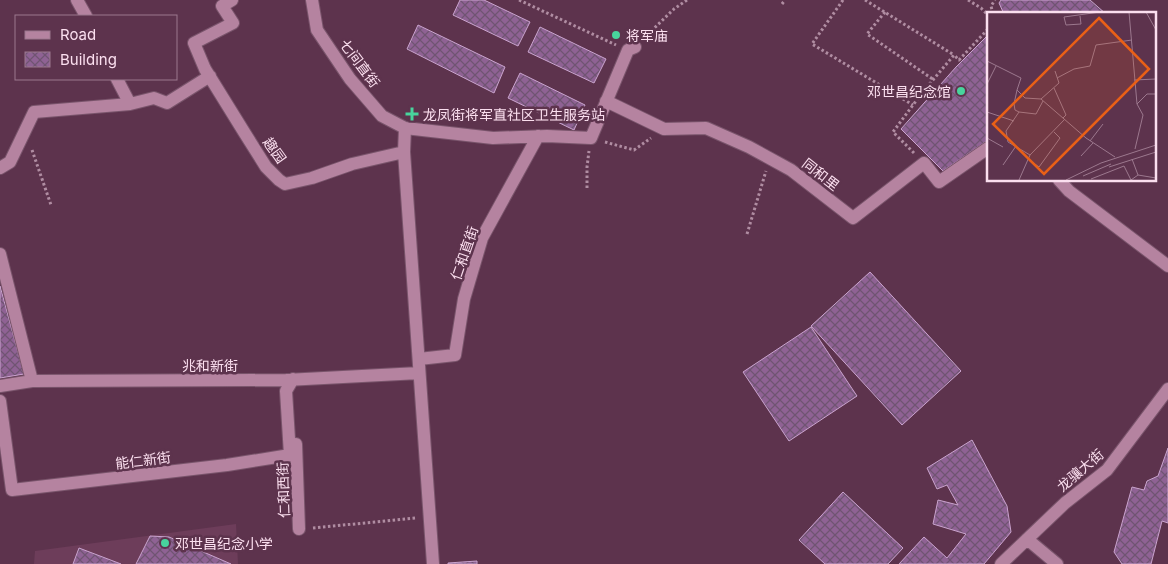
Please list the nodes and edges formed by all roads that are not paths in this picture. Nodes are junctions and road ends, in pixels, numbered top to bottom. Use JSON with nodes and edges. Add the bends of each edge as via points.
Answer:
{"nodes":[{"id":1,"x":77,"y":0,"type":"edge"},
{"id":2,"x":232,"y":0,"type":"edge"},
{"id":3,"x":312,"y":0,"type":"edge"},
{"id":4,"x":85,"y":15,"type":"edge"},
{"id":5,"x":631,"y":49,"type":"road end"},
{"id":6,"x":210,"y":76,"type":"junction"},
{"id":7,"x":118,"y":80,"type":"edge"},
{"id":8,"x":606,"y":101,"type":"junction"},
{"id":9,"x":130,"y":104,"type":"junction"},
{"id":10,"x":405,"y":128,"type":"junction"},
{"id":11,"x":538,"y":136,"type":"junction"},
{"id":12,"x":987,"y":149,"type":"edge"},
{"id":13,"x":404,"y":152,"type":"junction"},
{"id":14,"x":0,"y":168,"type":"edge"},
{"id":15,"x":1060,"y":181,"type":"edge"},
{"id":16,"x":0,"y":254,"type":"edge"},
{"id":17,"x":1168,"y":266,"type":"edge"},
{"id":18,"x":419,"y":359,"type":"junction"},
{"id":19,"x":420,"y":373,"type":"junction"},
{"id":20,"x":293,"y":379,"type":"junction"},
{"id":21,"x":32,"y":381,"type":"junction"},
{"id":22,"x":0,"y":386,"type":"edge"},
{"id":23,"x":1168,"y":389,"type":"edge"},
{"id":24,"x":0,"y":401,"type":"edge"},
{"id":25,"x":299,"y":529,"type":"road end"},
{"id":26,"x":1027,"y":539,"type":"junction"},
{"id":27,"x":433,"y":564,"type":"edge"},
{"id":28,"x":1001,"y":564,"type":"edge"},
{"id":29,"x":1057,"y":564,"type":"edge"}],
"edges":[{"from":1,"to":4,"type":"street"},
{"from":2,"to":6,"type":"street","via":[[222,6],[233,23],[194,43]]},
{"from":3,"to":10,"type":"street","name":"七间直街","via":[[317,30],[350,79],[382,116]]},
{"from":5,"to":8,"type":"street"},
{"from":6,"to":9,"type":"street","via":[[167,103],[154,98]]},
{"from":6,"to":13,"type":"street","name":"趣园","via":[[266,166],[285,184]]},
{"from":7,"to":9,"type":"street"},
{"from":8,"to":11,"type":"street","via":[[591,138]]},
{"from":8,"to":12,"type":"street","name":"同和里","via":[[664,129],[706,128],[749,147],[791,170],[853,218],[924,163],[940,182]]},
{"from":9,"to":14,"type":"street","via":[[34,112],[10,162]]},
{"from":10,"to":11,"type":"street","via":[[493,138]]},
{"from":10,"to":13,"type":"street"},
{"from":11,"to":18,"type":"street","name":"仁和直街","via":[[482,238],[464,299],[455,355]]},
{"from":13,"to":18,"type":"street"},
{"from":15,"to":17,"type":"street"},
{"from":16,"to":21,"type":"street"},
{"from":18,"to":19,"type":"street"},
{"from":19,"to":20,"type":"street","name":"兆和新街"},
{"from":19,"to":27,"type":"street"},
{"from":20,"to":21,"type":"street","name":"兆和新街"},
{"from":20,"to":24,"type":"street","name":"能仁新街","via":[[286,391],[290,455],[12,490]]},
{"from":20,"to":25,"type":"street","name":"仁和西街"},
{"from":21,"to":22,"type":"street","name":"兆和新街"},
{"from":23,"to":26,"type":"street","name":"龙骧大街","via":[[1107,470]]},
{"from":26,"to":28,"type":"street","name":"龙骧大街"},
{"from":26,"to":29,"type":"street"}]}
